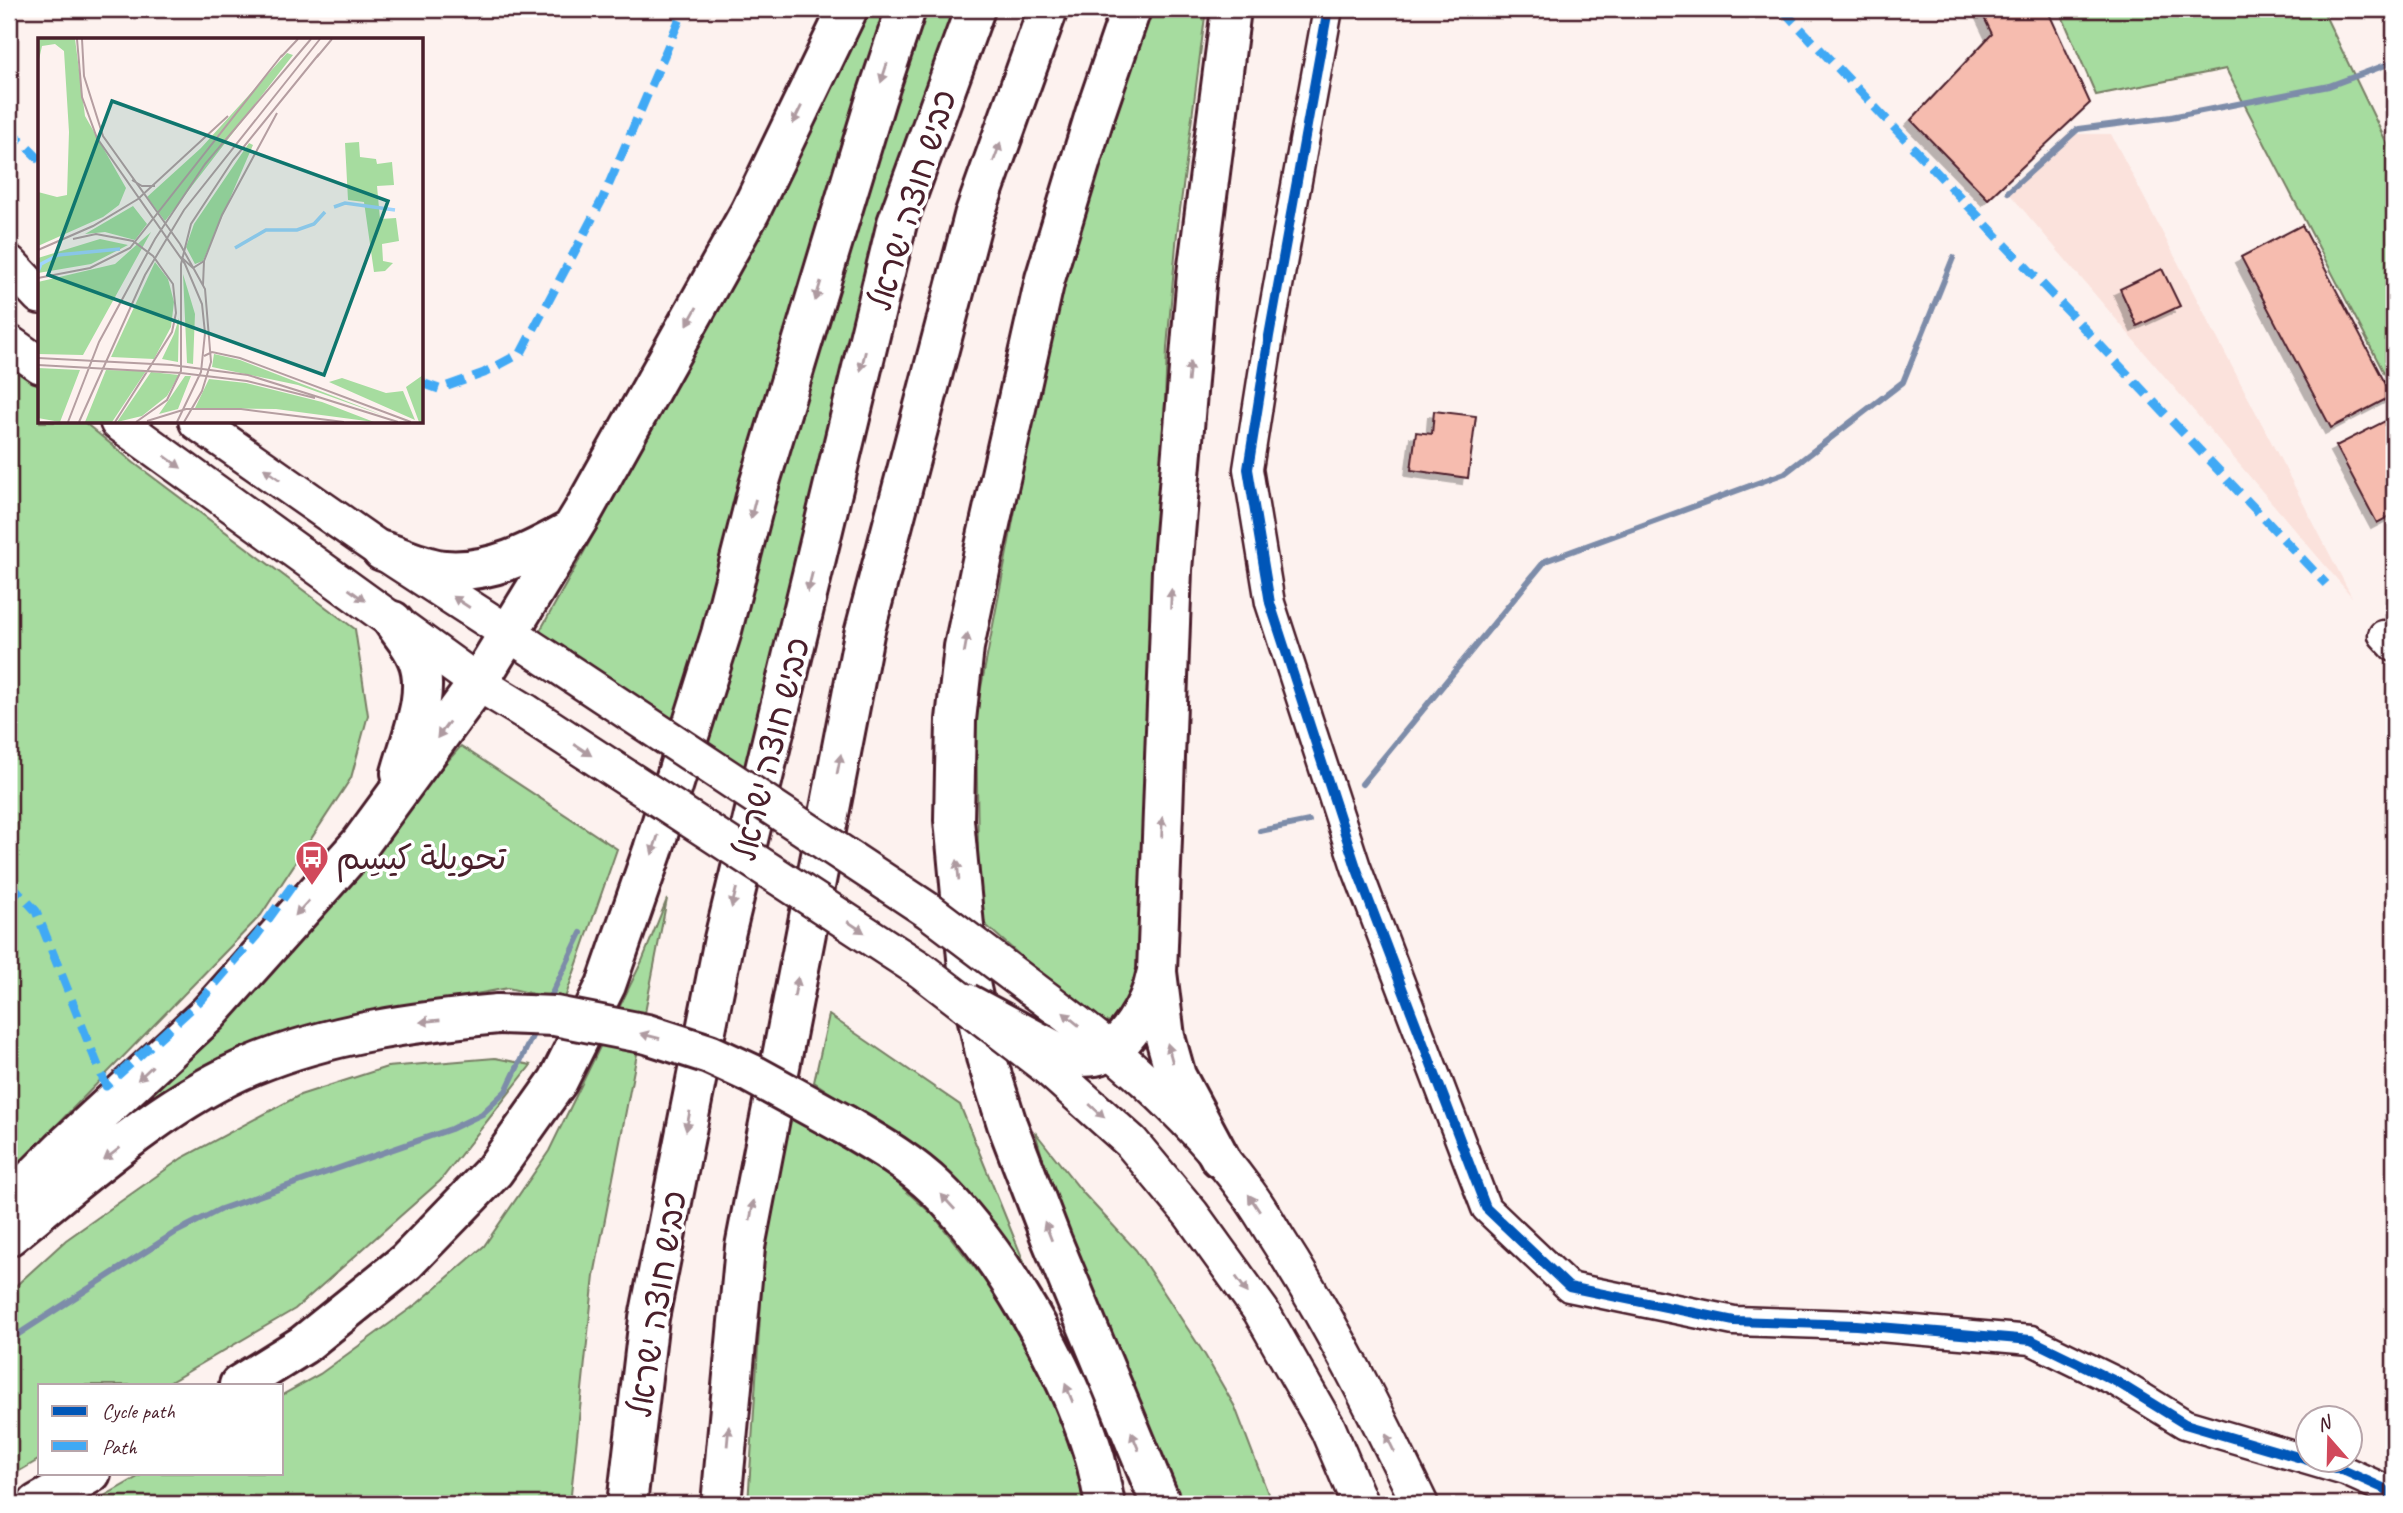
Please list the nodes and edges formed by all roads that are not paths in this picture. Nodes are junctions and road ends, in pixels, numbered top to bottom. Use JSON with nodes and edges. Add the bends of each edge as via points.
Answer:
{"nodes":[{"id":1,"x":848,"y":9,"type":"edge"},
{"id":2,"x":906,"y":9,"type":"edge"},
{"id":3,"x":975,"y":9,"type":"edge"},
{"id":4,"x":1048,"y":9,"type":"edge"},
{"id":5,"x":1131,"y":9,"type":"edge"},
{"id":6,"x":1230,"y":9,"type":"edge"},
{"id":7,"x":1328,"y":9,"type":"edge"},
{"id":8,"x":9,"y":263,"type":"edge"},
{"id":9,"x":38,"y":294,"type":"edge"},
{"id":10,"x":9,"y":343,"type":"edge"},
{"id":11,"x":38,"y":364,"type":"edge"},
{"id":12,"x":121,"y":424,"type":"edge"},
{"id":13,"x":200,"y":424,"type":"edge"},
{"id":14,"x":573,"y":529,"type":"junction"},
{"id":15,"x":382,"y":551,"type":"junction"},
{"id":16,"x":393,"y":621,"type":"junction"},
{"id":17,"x":509,"y":634,"type":"junction"},
{"id":18,"x":478,"y":683,"type":"junction"},
{"id":19,"x":394,"y":796,"type":"junction"},
{"id":20,"x":1157,"y":972,"type":"junction"},
{"id":21,"x":966,"y":1003,"type":"joint"},
{"id":22,"x":1110,"y":1051,"type":"junction"},
{"id":23,"x":1044,"y":1055,"type":"junction"},
{"id":24,"x":1220,"y":1158,"type":"junction"},
{"id":25,"x":9,"y":1202,"type":"edge"},
{"id":26,"x":9,"y":1236,"type":"edge"},
{"id":27,"x":241,"y":1384,"type":"edge"},
{"id":28,"x":89,"y":1474,"type":"edge"},
{"id":29,"x":2394,"y":1497,"type":"edge"},
{"id":30,"x":37,"y":1504,"type":"edge"},
{"id":31,"x":627,"y":1504,"type":"edge"},
{"id":32,"x":721,"y":1504,"type":"edge"},
{"id":33,"x":1105,"y":1504,"type":"edge"},
{"id":34,"x":1161,"y":1504,"type":"edge"},
{"id":35,"x":1360,"y":1504,"type":"edge"},
{"id":36,"x":1420,"y":1504,"type":"edge"}],
"edges":[{"from":1,"to":14,"type":"highway","one_way":true,"via":[[750,212]]},
{"from":2,"to":27,"type":"highway","one_way":true,"via":[[759,485],[721,634],[606,985],[558,1081],[494,1171],[406,1262],[303,1345]]},
{"from":3,"to":31,"type":"highway","name":"כביש חוצה ישראל","one_way":true,"via":[[897,223],[724,939],[649,1318]]},
{"from":32,"to":4,"type":"highway","name":"כביש חוצה ישראל","one_way":true,"via":[[745,1247],[864,634],[974,216]]},
{"from":34,"to":5,"type":"highway","one_way":true,"via":[[1052,1241],[986,1057],[969,979],[954,820],[958,696],[987,537],[1045,279]]},
{"from":20,"to":6,"type":"highway","one_way":true,"via":[[1172,570],[1197,274]]},
{"from":7,"to":29,"type":"street","via":[[1248,468],[1270,603],[1356,867],[1486,1208],[1569,1287],[1734,1321],[1856,1325],[2031,1340],[2117,1382],[2185,1424],[2345,1471]]},
{"from":8,"to":9,"type":"main road"},
{"from":10,"to":11,"type":"main road"},
{"from":12,"to":16,"type":"main road","one_way":true},
{"from":15,"to":13,"type":"main road","one_way":true},
{"from":14,"to":15,"type":"highway","via":[[529,554],[472,571],[441,570]]},
{"from":14,"to":17,"type":"highway"},
{"from":17,"to":15,"type":"main road","one_way":true},
{"from":16,"to":18,"type":"main road"},
{"from":16,"to":19,"type":"highway","via":[[417,658],[423,683]]},
{"from":17,"to":18,"type":"highway"},
{"from":22,"to":17,"type":"main road","one_way":true,"bridge":true,"via":[[929,911]]},
{"from":18,"to":19,"type":"highway","one_way":true},
{"from":18,"to":21,"type":"main road","one_way":true,"bridge":true},
{"from":19,"to":25,"type":"highway","one_way":true,"via":[[360,844],[208,1014]]},
{"from":20,"to":22,"type":"highway","via":[[1153,992],[1135,1024]]},
{"from":24,"to":20,"type":"highway","one_way":true,"via":[[1176,1076]]},
{"from":21,"to":23,"type":"highway","bridge":true},
{"from":22,"to":23,"type":"highway","via":[[1081,1057],[1055,1051]]},
{"from":22,"to":24,"type":"main road","via":[[1167,1100]]},
{"from":23,"to":35,"type":"main road","one_way":true,"via":[[1131,1142],[1191,1214],[1261,1311],[1328,1429]]},
{"from":36,"to":24,"type":"main road","one_way":true,"via":[[1314,1295]]},
{"from":33,"to":26,"type":"highway","one_way":true,"bridge":true,"via":[[1093,1452],[1060,1370],[982,1239],[936,1188],[897,1155],[750,1073],[647,1034],[555,1016],[498,1014],[416,1022],[333,1040],[253,1065],[202,1091],[147,1128]]},
{"from":28,"to":30,"type":"highway"}]}
